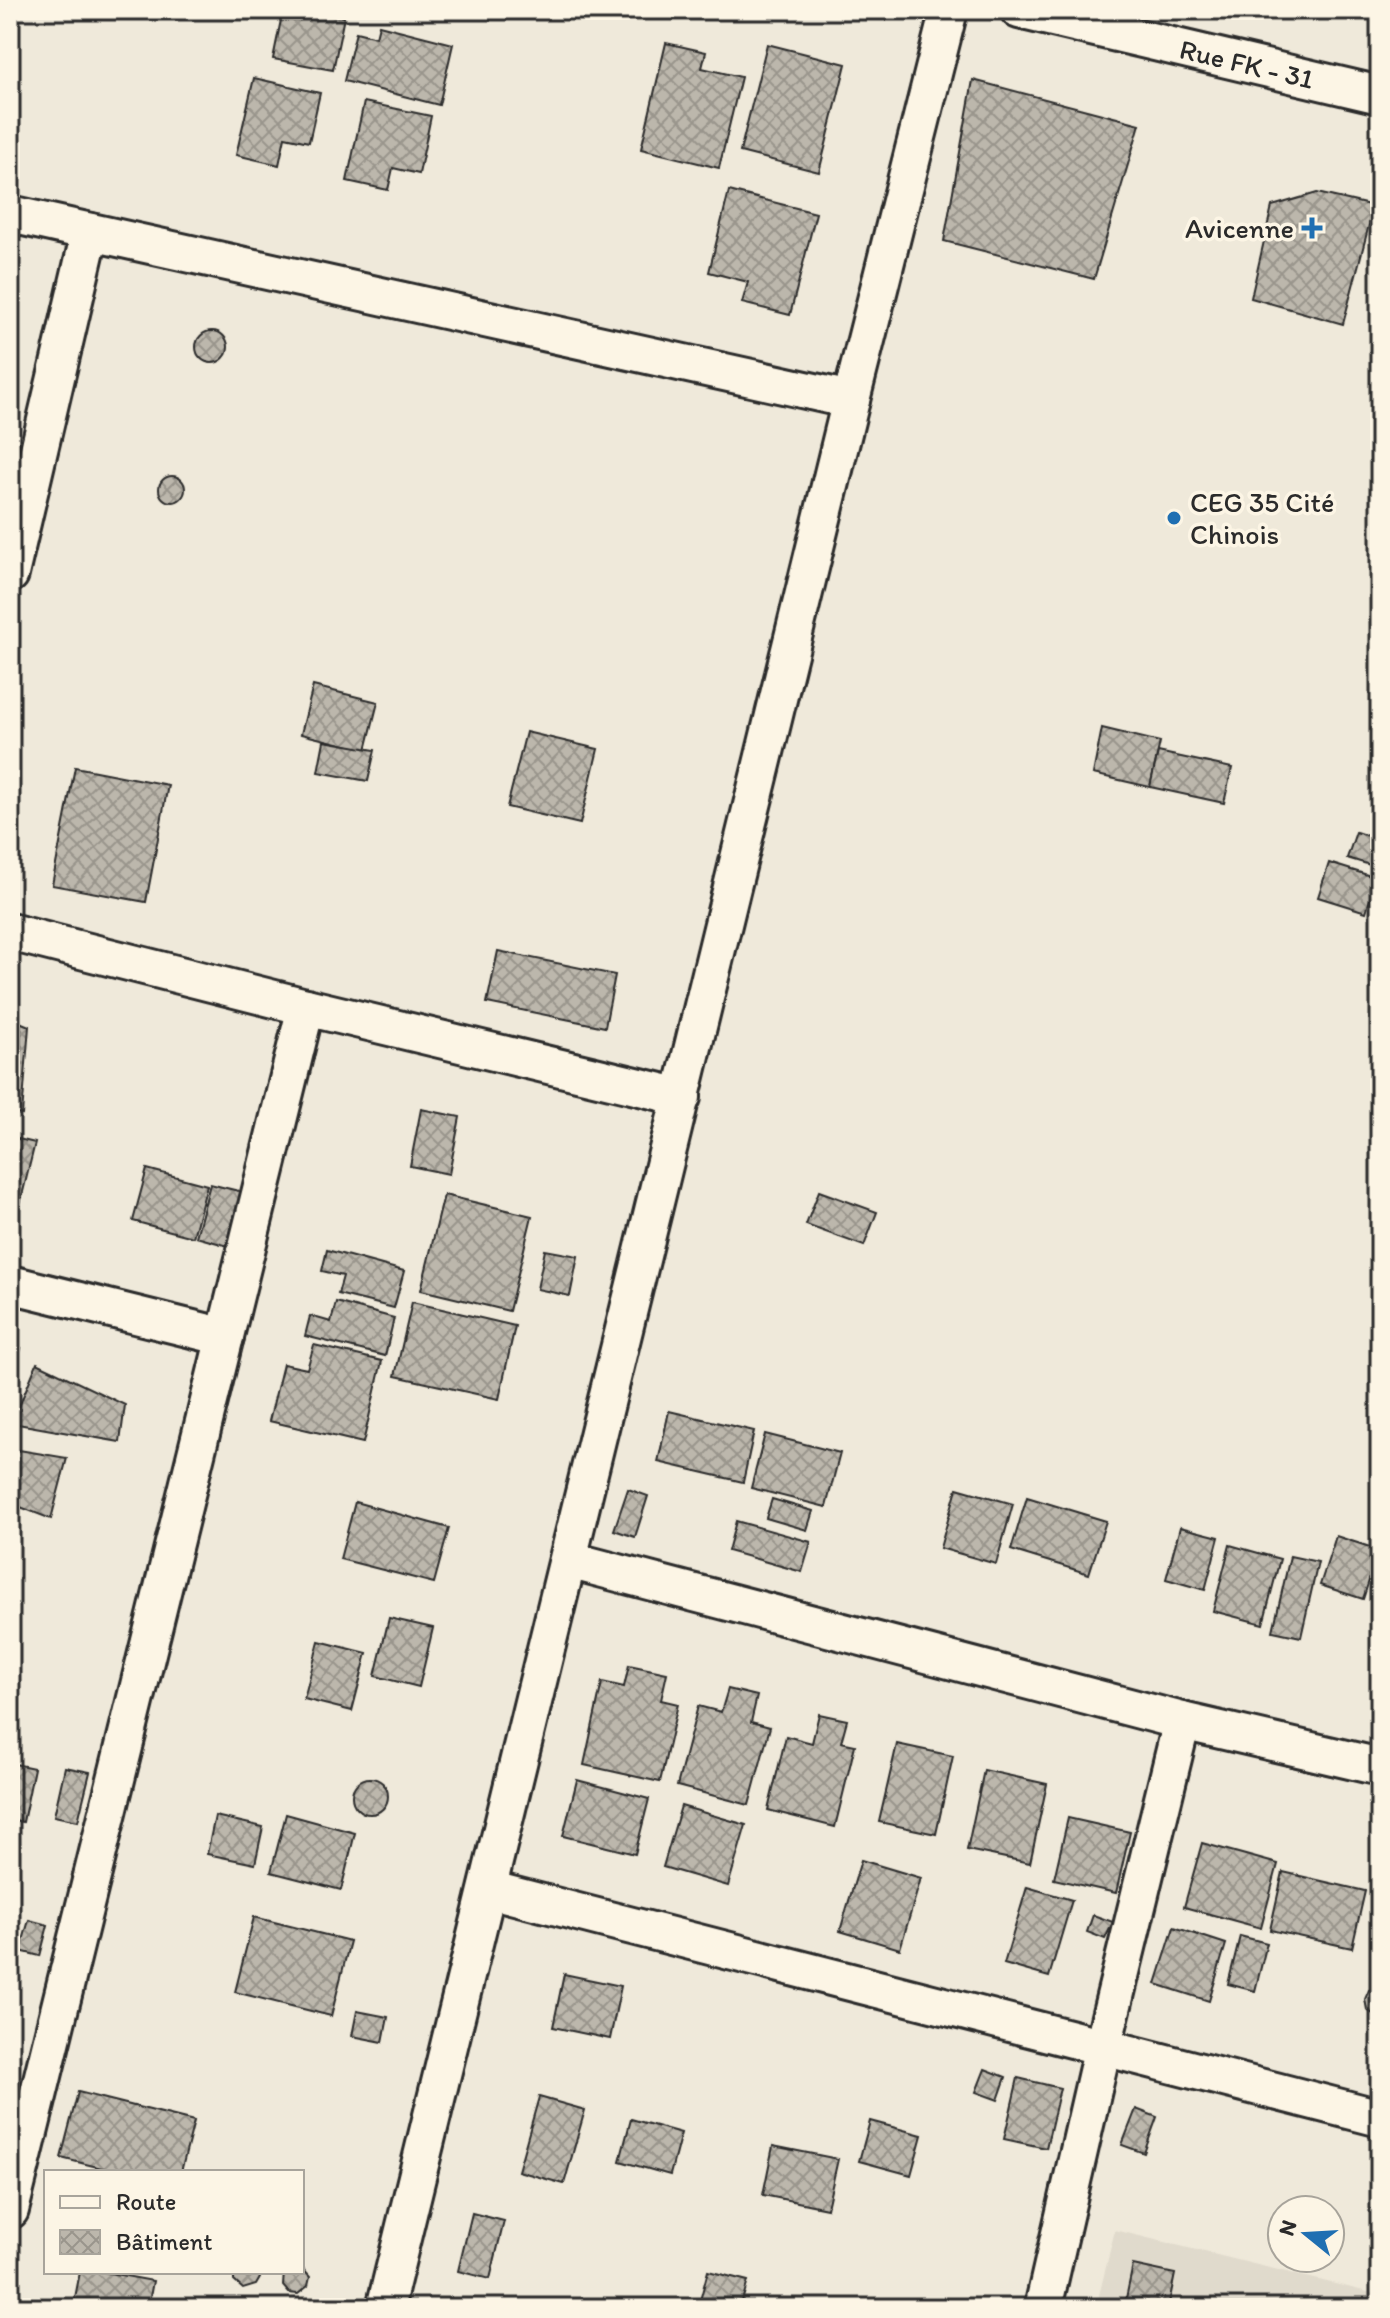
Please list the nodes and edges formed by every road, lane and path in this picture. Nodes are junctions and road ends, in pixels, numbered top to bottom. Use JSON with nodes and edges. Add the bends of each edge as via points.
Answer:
{"nodes":[{"id":1,"x":949,"y":10,"type":"edge"},
{"id":2,"x":1019,"y":10,"type":"edge"},
{"id":3,"x":1380,"y":95,"type":"edge"},
{"id":4,"x":10,"y":214,"type":"edge"},
{"id":5,"x":90,"y":232,"type":"junction"},
{"id":6,"x":851,"y":400,"type":"junction"},
{"id":7,"x":10,"y":574,"type":"edge"},
{"id":8,"x":10,"y":932,"type":"edge"},
{"id":9,"x":306,"y":1007,"type":"junction"},
{"id":10,"x":682,"y":1097,"type":"junction"},
{"id":11,"x":10,"y":1284,"type":"edge"},
{"id":12,"x":225,"y":1337,"type":"junction"},
{"id":13,"x":569,"y":1560,"type":"junction"},
{"id":14,"x":1182,"y":1721,"type":"junction"},
{"id":15,"x":1380,"y":1767,"type":"edge"},
{"id":16,"x":488,"y":1889,"type":"junction"},
{"id":17,"x":1103,"y":2046,"type":"junction"},
{"id":18,"x":1380,"y":2118,"type":"edge"},
{"id":19,"x":10,"y":2210,"type":"edge"},
{"id":20,"x":385,"y":2308,"type":"edge"},
{"id":21,"x":1043,"y":2308,"type":"edge"}],
"edges":[{"from":1,"to":6,"type":"street"},
{"from":2,"to":3,"type":"street","name":"Rue FK - 31"},
{"from":4,"to":5,"type":"street"},
{"from":5,"to":6,"type":"street"},
{"from":5,"to":7,"type":"street"},
{"from":6,"to":10,"type":"street"},
{"from":8,"to":9,"type":"street"},
{"from":9,"to":10,"type":"street"},
{"from":9,"to":12,"type":"street"},
{"from":10,"to":13,"type":"street"},
{"from":11,"to":12,"type":"street"},
{"from":12,"to":19,"type":"street"},
{"from":13,"to":14,"type":"street"},
{"from":13,"to":16,"type":"street"},
{"from":14,"to":15,"type":"street"},
{"from":14,"to":17,"type":"street"},
{"from":16,"to":17,"type":"street"},
{"from":16,"to":20,"type":"street"},
{"from":17,"to":18,"type":"street"},
{"from":17,"to":21,"type":"street"}]}
